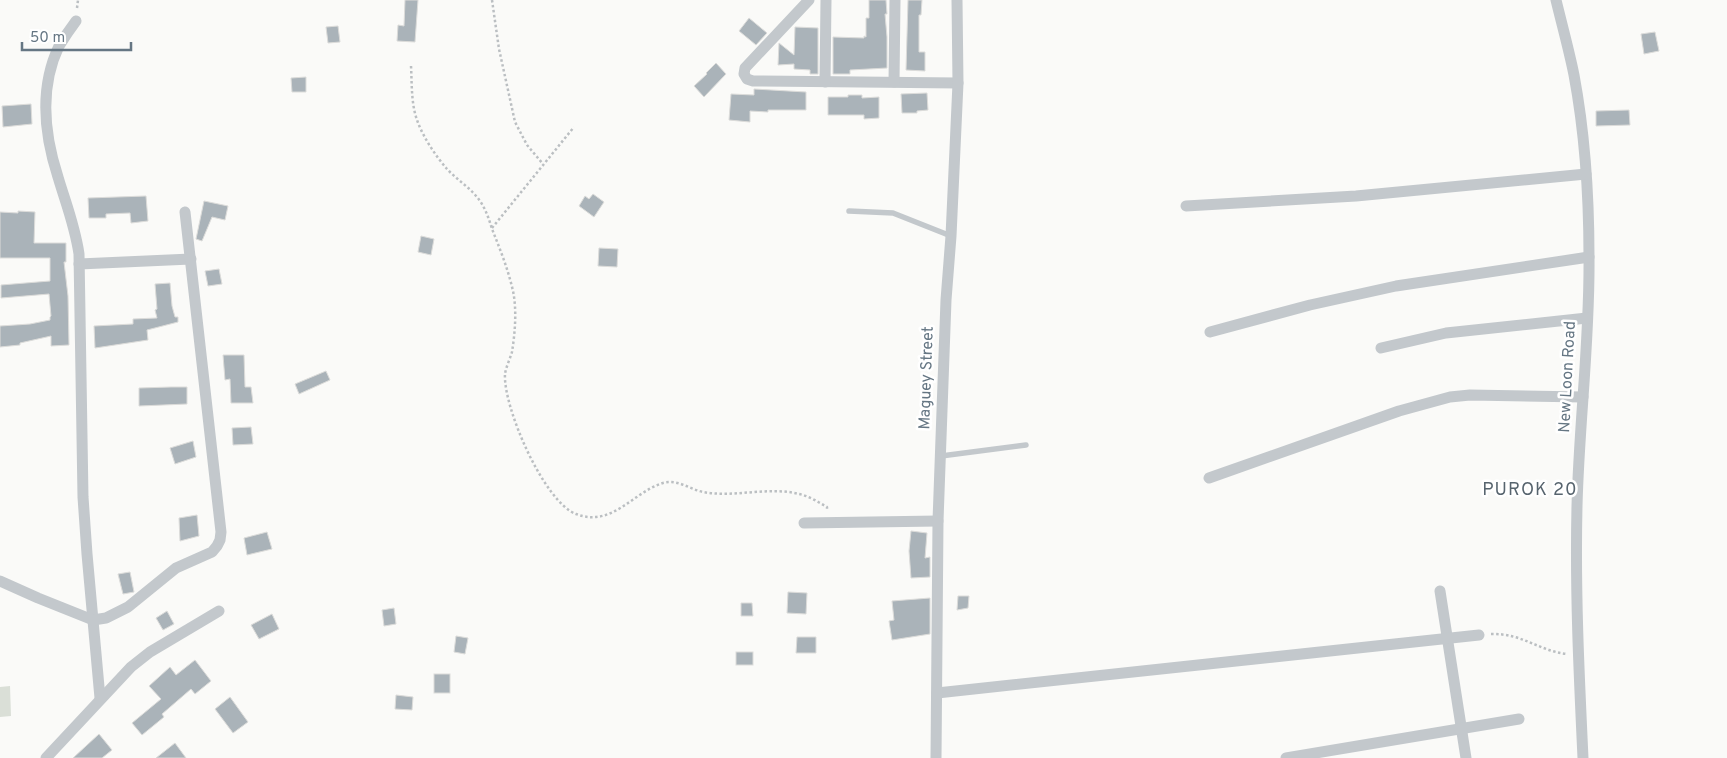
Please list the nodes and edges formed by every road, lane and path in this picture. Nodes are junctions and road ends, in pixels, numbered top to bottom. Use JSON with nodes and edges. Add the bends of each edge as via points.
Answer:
{"nodes":[{"id":1,"x":492,"y":0,"type":"edge"},
{"id":2,"x":809,"y":0,"type":"edge"},
{"id":3,"x":826,"y":0,"type":"edge"},
{"id":4,"x":895,"y":0,"type":"edge"},
{"id":5,"x":957,"y":0,"type":"edge"},
{"id":6,"x":1556,"y":0,"type":"edge"},
{"id":7,"x":76,"y":21,"type":"dead end"},
{"id":8,"x":411,"y":66,"type":"dead end"},
{"id":9,"x":825,"y":82,"type":"junction"},
{"id":10,"x":894,"y":82,"type":"junction"},
{"id":11,"x":958,"y":83,"type":"junction"},
{"id":12,"x":574,"y":127,"type":"dead end"},
{"id":13,"x":543,"y":164,"type":"junction"},
{"id":14,"x":1586,"y":174,"type":"junction"},
{"id":15,"x":1186,"y":206,"type":"dead end"},
{"id":16,"x":849,"y":211,"type":"dead end"},
{"id":17,"x":186,"y":212,"type":"dead end"},
{"id":18,"x":492,"y":228,"type":"junction"},
{"id":19,"x":951,"y":236,"type":"junction"},
{"id":20,"x":1589,"y":257,"type":"junction"},
{"id":21,"x":191,"y":259,"type":"junction"},
{"id":22,"x":79,"y":264,"type":"junction"},
{"id":23,"x":1587,"y":318,"type":"junction"},
{"id":24,"x":1210,"y":332,"type":"dead end"},
{"id":25,"x":1381,"y":348,"type":"dead end"},
{"id":26,"x":1583,"y":397,"type":"junction"},
{"id":27,"x":1026,"y":445,"type":"dead end"},
{"id":28,"x":941,"y":456,"type":"junction"},
{"id":29,"x":1209,"y":478,"type":"dead end"},
{"id":30,"x":938,"y":521,"type":"junction"},
{"id":31,"x":830,"y":522,"type":"junction"},
{"id":32,"x":804,"y":523,"type":"dead end"},
{"id":33,"x":0,"y":580,"type":"edge"},
{"id":34,"x":1440,"y":591,"type":"dead end"},
{"id":35,"x":219,"y":611,"type":"dead end"},
{"id":36,"x":93,"y":620,"type":"junction"},
{"id":37,"x":1479,"y":635,"type":"joint"},
{"id":38,"x":1448,"y":638,"type":"junction"},
{"id":39,"x":1578,"y":654,"type":"junction"},
{"id":40,"x":937,"y":693,"type":"junction"},
{"id":41,"x":100,"y":698,"type":"junction"},
{"id":42,"x":1519,"y":719,"type":"dead end"},
{"id":43,"x":1461,"y":728,"type":"junction"},
{"id":44,"x":46,"y":758,"type":"edge"},
{"id":45,"x":936,"y":758,"type":"edge"},
{"id":46,"x":1286,"y":758,"type":"edge"},
{"id":47,"x":1466,"y":758,"type":"edge"},
{"id":48,"x":1583,"y":758,"type":"edge"}],
"edges":[{"from":1,"to":13,"type":"path","via":[[515,122],[527,145]]},
{"from":2,"to":9,"type":"street","via":[[745,68],[744,74],[750,81]]},
{"from":3,"to":9,"type":"street"},
{"from":4,"to":10,"type":"street"},
{"from":5,"to":11,"type":"street","name":"Maguey Street"},
{"from":6,"to":14,"type":"street","name":"New Loon Road","via":[[1576,91]]},
{"from":7,"to":22,"type":"street","via":[[53,61],[45,104],[48,140],[76,231]]},
{"from":8,"to":18,"type":"path","via":[[416,119],[447,168],[478,199]]},
{"from":9,"to":10,"type":"street"},
{"from":10,"to":11,"type":"street"},
{"from":11,"to":19,"type":"street","name":"Maguey Street"},
{"from":12,"to":13,"type":"path"},
{"from":13,"to":18,"type":"path"},
{"from":14,"to":15,"type":"street","via":[[1356,196]]},
{"from":14,"to":20,"type":"street","name":"New Loon Road"},
{"from":16,"to":19,"type":"lane","via":[[893,213]]},
{"from":17,"to":21,"type":"street"},
{"from":18,"to":31,"type":"path","via":[[514,294],[512,353],[505,373],[506,388],[528,455],[564,506],[575,514],[601,516],[617,511],[665,482],[722,494],[798,494],[827,507]]},
{"from":19,"to":28,"type":"street","name":"Maguey Street"},
{"from":20,"to":23,"type":"street","name":"New Loon Road"},
{"from":20,"to":24,"type":"street","via":[[1377,290]]},
{"from":21,"to":22,"type":"street"},
{"from":21,"to":36,"type":"street","via":[[220,540],[212,552],[176,568],[128,607],[106,618]]},
{"from":22,"to":36,"type":"street","via":[[84,498]]},
{"from":23,"to":25,"type":"street","via":[[1446,333]]},
{"from":23,"to":26,"type":"street","name":"New Loon Road"},
{"from":26,"to":29,"type":"street","via":[[1450,396],[1399,410]]},
{"from":26,"to":39,"type":"street","name":"New Loon Road","via":[[1577,504]]},
{"from":27,"to":28,"type":"lane"},
{"from":28,"to":30,"type":"street","name":"Maguey Street"},
{"from":30,"to":31,"type":"street"},
{"from":30,"to":40,"type":"street","name":"Maguey Street"},
{"from":31,"to":32,"type":"street"},
{"from":33,"to":36,"type":"street"},
{"from":34,"to":38,"type":"street"},
{"from":35,"to":41,"type":"street","via":[[150,652]]},
{"from":36,"to":41,"type":"street"},
{"from":37,"to":38,"type":"street"},
{"from":37,"to":39,"type":"path","via":[[1509,635],[1550,651]]},
{"from":38,"to":40,"type":"street"},
{"from":38,"to":43,"type":"street"},
{"from":39,"to":48,"type":"street","name":"New Loon Road"},
{"from":40,"to":45,"type":"street","name":"Maguey Street"},
{"from":41,"to":44,"type":"street"},
{"from":42,"to":43,"type":"street"},
{"from":43,"to":46,"type":"street"},
{"from":43,"to":47,"type":"street"}]}
